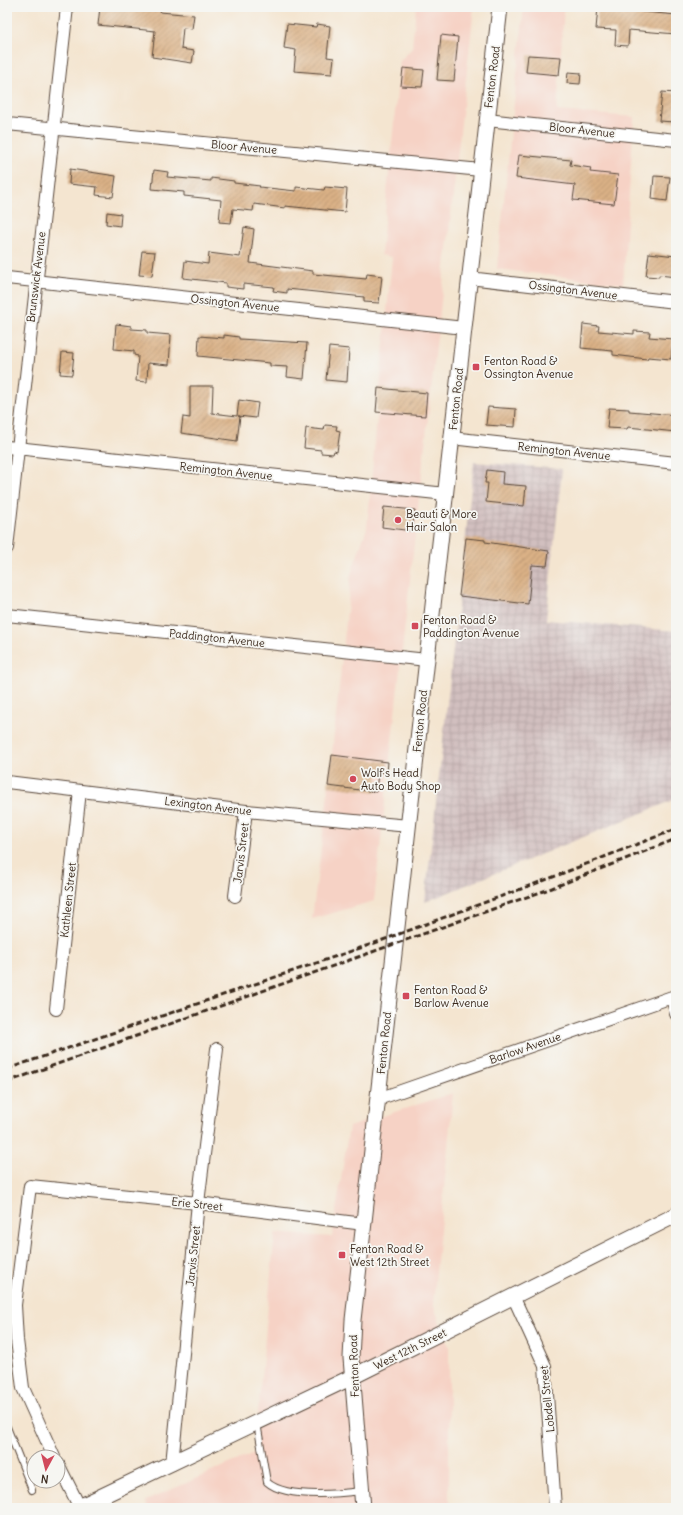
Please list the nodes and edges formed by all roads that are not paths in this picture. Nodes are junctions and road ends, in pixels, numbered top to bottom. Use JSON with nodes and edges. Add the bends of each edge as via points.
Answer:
{"nodes":[{"id":1,"x":67,"y":7,"type":"edge"},
{"id":2,"x":500,"y":7,"type":"edge"},
{"id":3,"x":487,"y":120,"type":"junction"},
{"id":4,"x":7,"y":124,"type":"edge"},
{"id":5,"x":54,"y":128,"type":"junction"},
{"id":6,"x":676,"y":140,"type":"edge"},
{"id":7,"x":482,"y":170,"type":"junction"},
{"id":8,"x":7,"y":278,"type":"edge"},
{"id":9,"x":469,"y":278,"type":"junction"},
{"id":10,"x":36,"y":281,"type":"junction"},
{"id":11,"x":676,"y":302,"type":"edge"},
{"id":12,"x":464,"y":328,"type":"junction"},
{"id":13,"x":451,"y":438,"type":"junction"},
{"id":14,"x":12,"y":448,"type":"edge"},
{"id":15,"x":676,"y":463,"type":"edge"},
{"id":16,"x":446,"y":494,"type":"junction"},
{"id":17,"x":7,"y":548,"type":"edge"},
{"id":18,"x":7,"y":615,"type":"edge"},
{"id":19,"x":426,"y":660,"type":"junction"},
{"id":20,"x":7,"y":782,"type":"edge"},
{"id":21,"x":80,"y":791,"type":"junction"},
{"id":22,"x":246,"y":811,"type":"junction"},
{"id":23,"x":409,"y":826,"type":"junction"},
{"id":24,"x":235,"y":896,"type":"dead end"},
{"id":25,"x":56,"y":1009,"type":"dead end"},
{"id":26,"x":676,"y":1014,"type":"edge"},
{"id":27,"x":217,"y":1049,"type":"dead end"},
{"id":28,"x":378,"y":1099,"type":"junction"},
{"id":29,"x":198,"y":1203,"type":"junction"},
{"id":30,"x":676,"y":1215,"type":"edge"},
{"id":31,"x":364,"y":1224,"type":"junction"},
{"id":32,"x":513,"y":1296,"type":"junction"},
{"id":33,"x":11,"y":1313,"type":"edge"},
{"id":34,"x":352,"y":1377,"type":"junction"},
{"id":35,"x":256,"y":1422,"type":"junction"},
{"id":36,"x":7,"y":1427,"type":"edge"},
{"id":37,"x":50,"y":1449,"type":"edge"},
{"id":38,"x":172,"y":1464,"type":"junction"},
{"id":39,"x":66,"y":1481,"type":"edge"},
{"id":40,"x":32,"y":1490,"type":"dead end"},
{"id":41,"x":362,"y":1491,"type":"junction"},
{"id":42,"x":78,"y":1507,"type":"edge"},
{"id":43,"x":363,"y":1508,"type":"edge"},
{"id":44,"x":555,"y":1508,"type":"edge"}],
"edges":[{"from":1,"to":5,"type":"street","name":"Brunswick Avenue"},
{"from":2,"to":3,"type":"street","name":"Fenton Road"},
{"from":3,"to":6,"type":"street","name":"Bloor Avenue"},
{"from":3,"to":7,"type":"street","name":"Fenton Road"},
{"from":4,"to":5,"type":"street","name":"Bloor Avenue"},
{"from":5,"to":7,"type":"street","name":"Bloor Avenue"},
{"from":5,"to":10,"type":"street","name":"Brunswick Avenue"},
{"from":7,"to":9,"type":"street","name":"Fenton Road"},
{"from":8,"to":10,"type":"street","name":"Ossington Avenue"},
{"from":9,"to":11,"type":"street","name":"Ossington Avenue"},
{"from":9,"to":12,"type":"street","name":"Fenton Road"},
{"from":10,"to":12,"type":"street","name":"Ossington Avenue"},
{"from":10,"to":14,"type":"street","name":"Brunswick Avenue"},
{"from":12,"to":13,"type":"street","name":"Fenton Road"},
{"from":13,"to":15,"type":"street","name":"Remington Avenue"},
{"from":13,"to":16,"type":"street","name":"Fenton Road"},
{"from":14,"to":16,"type":"street","name":"Remington Avenue"},
{"from":14,"to":17,"type":"street","name":"Brunswick Avenue"},
{"from":16,"to":19,"type":"street","name":"Fenton Road"},
{"from":18,"to":19,"type":"street","name":"Paddington Avenue"},
{"from":19,"to":23,"type":"street","name":"Fenton Road"},
{"from":20,"to":21,"type":"street","name":"Lexington Avenue"},
{"from":21,"to":22,"type":"street","name":"Lexington Avenue"},
{"from":21,"to":25,"type":"street","name":"Kathleen Street"},
{"from":22,"to":23,"type":"street","name":"Lexington Avenue"},
{"from":22,"to":24,"type":"street","name":"Jarvis Street"},
{"from":23,"to":28,"type":"street","name":"Fenton Road"},
{"from":26,"to":28,"type":"street","name":"Barlow Avenue","via":[[672,997]]},
{"from":27,"to":29,"type":"street","name":"Jarvis Street"},
{"from":28,"to":31,"type":"street","name":"Fenton Road"},
{"from":29,"to":31,"type":"street","name":"Erie Street"},
{"from":29,"to":33,"type":"street","name":"Erie Street","via":[[30,1186],[15,1305]]},
{"from":29,"to":38,"type":"street","name":"Jarvis Street"},
{"from":30,"to":32,"type":"street","name":"West 12th Street"},
{"from":31,"to":34,"type":"street","name":"Fenton Road","via":[[353,1320]]},
{"from":32,"to":34,"type":"street","name":"West 12th Street"},
{"from":32,"to":44,"type":"street","name":"Lobdell Street","via":[[545,1366]]},
{"from":33,"to":37,"type":"street","via":[[23,1388]]},
{"from":34,"to":35,"type":"street","name":"West 12th Street"},
{"from":34,"to":41,"type":"street","name":"Fenton Road"},
{"from":35,"to":38,"type":"street","name":"West 12th Street"},
{"from":35,"to":41,"type":"lane","via":[[267,1482],[274,1488],[313,1494]]},
{"from":36,"to":40,"type":"lane"},
{"from":38,"to":42,"type":"street","name":"West 12th Street"},
{"from":39,"to":42,"type":"street"},
{"from":41,"to":43,"type":"street","name":"Fenton Road"}]}
